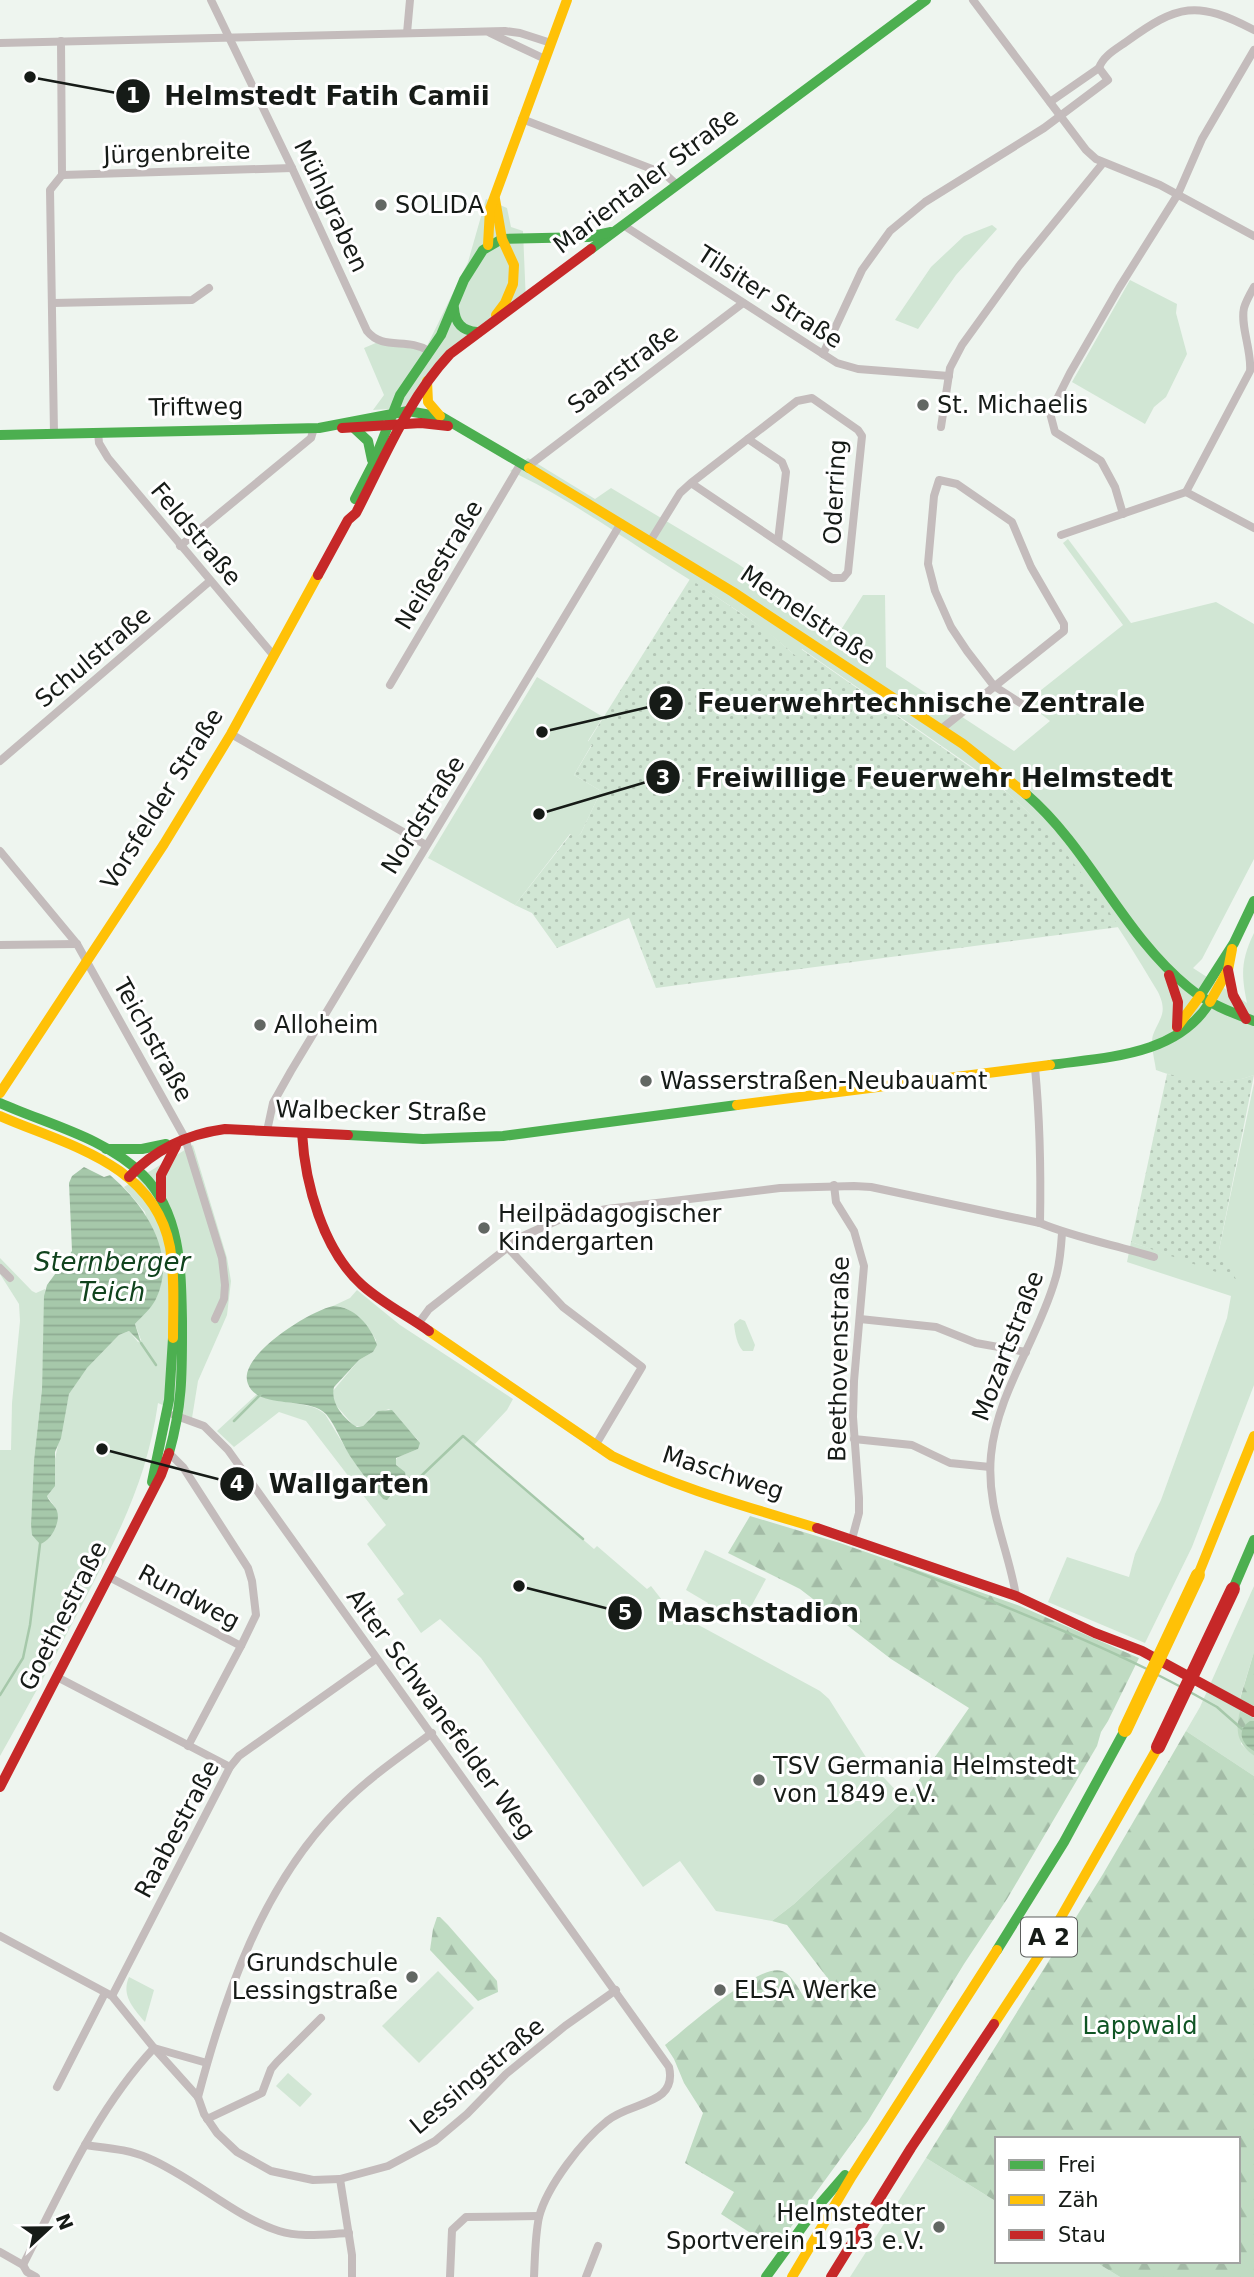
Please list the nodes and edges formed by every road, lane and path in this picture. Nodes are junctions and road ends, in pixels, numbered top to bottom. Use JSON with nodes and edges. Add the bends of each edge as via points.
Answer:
{"nodes":[{"id":1,"x":211,"y":0,"type":"edge"},
{"id":2,"x":410,"y":0,"type":"edge"},
{"id":3,"x":567,"y":0,"type":"edge"},
{"id":4,"x":926,"y":0,"type":"edge"},
{"id":5,"x":973,"y":0,"type":"edge"},
{"id":6,"x":1254,"y":30,"type":"edge"},
{"id":7,"x":407,"y":33,"type":"junction"},
{"id":8,"x":490,"y":33,"type":"junction"},
{"id":9,"x":229,"y":37,"type":"junction"},
{"id":10,"x":61,"y":41,"type":"junction"},
{"id":11,"x":0,"y":43,"type":"edge"},
{"id":12,"x":551,"y":43,"type":"junction"},
{"id":13,"x":1254,"y":50,"type":"edge"},
{"id":14,"x":545,"y":59,"type":"junction"},
{"id":15,"x":1099,"y":68,"type":"junction"},
{"id":16,"x":1050,"y":102,"type":"junction"},
{"id":17,"x":1061,"y":116,"type":"junction"},
{"id":18,"x":522,"y":119,"type":"junction"},
{"id":19,"x":1103,"y":163,"type":"junction"},
{"id":20,"x":292,"y":168,"type":"junction"},
{"id":21,"x":62,"y":175,"type":"junction"},
{"id":22,"x":677,"y":185,"type":"junction"},
{"id":23,"x":1178,"y":194,"type":"junction"},
{"id":24,"x":495,"y":196,"type":"junction"},
{"id":25,"x":618,"y":228,"type":"junction"},
{"id":26,"x":1254,"y":236,"type":"edge"},
{"id":27,"x":502,"y":239,"type":"junction"},
{"id":28,"x":488,"y":246,"type":"junction"},
{"id":29,"x":1254,"y":287,"type":"edge"},
{"id":30,"x":209,"y":288,"type":"dead end"},
{"id":31,"x":53,"y":303,"type":"junction"},
{"id":32,"x":743,"y":303,"type":"junction"},
{"id":33,"x":454,"y":304,"type":"junction"},
{"id":34,"x":493,"y":321,"type":"junction"},
{"id":35,"x":477,"y":332,"type":"junction"},
{"id":36,"x":429,"y":351,"type":"junction"},
{"id":37,"x":822,"y":354,"type":"junction"},
{"id":38,"x":949,"y":376,"type":"junction"},
{"id":39,"x":427,"y":380,"type":"junction"},
{"id":40,"x":442,"y":417,"type":"junction"},
{"id":41,"x":397,"y":419,"type":"junction"},
{"id":42,"x":316,"y":428,"type":"junction"},
{"id":43,"x":354,"y":428,"type":"junction"},
{"id":44,"x":460,"y":428,"type":"junction"},
{"id":45,"x":941,"y":428,"type":"dead end"},
{"id":46,"x":98,"y":432,"type":"junction"},
{"id":47,"x":54,"y":433,"type":"junction"},
{"id":48,"x":0,"y":435,"type":"edge"},
{"id":49,"x":748,"y":439,"type":"junction"},
{"id":50,"x":373,"y":464,"type":"junction"},
{"id":51,"x":524,"y":465,"type":"junction"},
{"id":52,"x":691,"y":483,"type":"junction"},
{"id":53,"x":1186,"y":492,"type":"junction"},
{"id":54,"x":1123,"y":514,"type":"junction"},
{"id":55,"x":348,"y":520,"type":"junction"},
{"id":56,"x":621,"y":523,"type":"junction"},
{"id":57,"x":1254,"y":528,"type":"edge"},
{"id":58,"x":1061,"y":535,"type":"dead end"},
{"id":59,"x":651,"y":540,"type":"junction"},
{"id":60,"x":778,"y":541,"type":"junction"},
{"id":61,"x":180,"y":546,"type":"junction"},
{"id":62,"x":210,"y":581,"type":"junction"},
{"id":63,"x":274,"y":656,"type":"junction"},
{"id":64,"x":390,"y":685,"type":"dead end"},
{"id":65,"x":994,"y":686,"type":"junction"},
{"id":66,"x":1022,"y":704,"type":"dead end"},
{"id":67,"x":940,"y":730,"type":"junction"},
{"id":68,"x":230,"y":734,"type":"junction"},
{"id":69,"x":0,"y":761,"type":"edge"},
{"id":70,"x":426,"y":845,"type":"junction"},
{"id":71,"x":0,"y":851,"type":"edge"},
{"id":72,"x":1254,"y":901,"type":"edge"},
{"id":73,"x":1234,"y":943,"type":"junction"},
{"id":74,"x":77,"y":944,"type":"junction"},
{"id":75,"x":0,"y":945,"type":"edge"},
{"id":76,"x":87,"y":960,"type":"junction"},
{"id":77,"x":1166,"y":970,"type":"junction"},
{"id":78,"x":1228,"y":970,"type":"junction"},
{"id":79,"x":1205,"y":999,"type":"junction"},
{"id":80,"x":1250,"y":1020,"type":"edge"},
{"id":81,"x":1174,"y":1032,"type":"junction"},
{"id":82,"x":1035,"y":1068,"type":"junction"},
{"id":83,"x":0,"y":1093,"type":"edge"},
{"id":84,"x":0,"y":1103,"type":"edge"},
{"id":85,"x":0,"y":1116,"type":"edge"},
{"id":86,"x":267,"y":1131,"type":"junction"},
{"id":87,"x":302,"y":1133,"type":"junction"},
{"id":88,"x":182,"y":1140,"type":"junction"},
{"id":89,"x":105,"y":1149,"type":"junction"},
{"id":90,"x":133,"y":1173,"type":"junction"},
{"id":91,"x":834,"y":1185,"type":"junction"},
{"id":92,"x":161,"y":1198,"type":"junction"},
{"id":93,"x":1040,"y":1223,"type":"junction"},
{"id":94,"x":1062,"y":1233,"type":"junction"},
{"id":95,"x":508,"y":1248,"type":"junction"},
{"id":96,"x":1154,"y":1257,"type":"dead end"},
{"id":97,"x":0,"y":1268,"type":"edge"},
{"id":98,"x":10,"y":1278,"type":"dead end"},
{"id":99,"x":860,"y":1318,"type":"junction"},
{"id":100,"x":215,"y":1319,"type":"dead end"},
{"id":101,"x":418,"y":1324,"type":"junction"},
{"id":102,"x":1026,"y":1352,"type":"junction"},
{"id":103,"x":173,"y":1415,"type":"junction"},
{"id":104,"x":1254,"y":1436,"type":"edge"},
{"id":105,"x":854,"y":1439,"type":"junction"},
{"id":106,"x":595,"y":1446,"type":"junction"},
{"id":107,"x":169,"y":1453,"type":"junction"},
{"id":108,"x":990,"y":1467,"type":"junction"},
{"id":109,"x":148,"y":1503,"type":"junction"},
{"id":110,"x":852,"y":1539,"type":"junction"},
{"id":111,"x":1254,"y":1540,"type":"edge"},
{"id":112,"x":109,"y":1577,"type":"junction"},
{"id":113,"x":1016,"y":1596,"type":"junction"},
{"id":114,"x":241,"y":1646,"type":"junction"},
{"id":115,"x":376,"y":1659,"type":"junction"},
{"id":116,"x":57,"y":1677,"type":"junction"},
{"id":117,"x":1254,"y":1712,"type":"edge"},
{"id":118,"x":432,"y":1733,"type":"junction"},
{"id":119,"x":188,"y":1746,"type":"junction"},
{"id":120,"x":230,"y":1767,"type":"junction"},
{"id":121,"x":0,"y":1787,"type":"edge"},
{"id":122,"x":0,"y":1937,"type":"edge"},
{"id":123,"x":616,"y":1990,"type":"junction"},
{"id":124,"x":108,"y":1995,"type":"junction"},
{"id":125,"x":321,"y":2018,"type":"dead end"},
{"id":126,"x":154,"y":2048,"type":"junction"},
{"id":127,"x":207,"y":2063,"type":"junction"},
{"id":128,"x":57,"y":2087,"type":"dead end"},
{"id":129,"x":198,"y":2097,"type":"junction"},
{"id":130,"x":207,"y":2119,"type":"junction"},
{"id":131,"x":878,"y":2136,"type":"junction"},
{"id":132,"x":85,"y":2145,"type":"junction"},
{"id":133,"x":340,"y":2179,"type":"junction"},
{"id":134,"x":539,"y":2216,"type":"junction"},
{"id":135,"x":349,"y":2232,"type":"junction"},
{"id":136,"x":598,"y":2246,"type":"dead end"},
{"id":137,"x":0,"y":2252,"type":"edge"},
{"id":138,"x":23,"y":2265,"type":"junction"},
{"id":139,"x":36,"y":2277,"type":"edge"},
{"id":140,"x":352,"y":2277,"type":"edge"},
{"id":141,"x":450,"y":2277,"type":"edge"},
{"id":142,"x":534,"y":2277,"type":"edge"},
{"id":143,"x":586,"y":2277,"type":"edge"},
{"id":144,"x":766,"y":2277,"type":"edge"},
{"id":145,"x":792,"y":2277,"type":"edge"},
{"id":146,"x":831,"y":2277,"type":"edge"}],
"edges":[{"from":1,"to":9,"type":"street","name":"Mühlgraben"},
{"from":2,"to":7,"type":"street"},
{"from":3,"to":12,"type":"main road"},
{"from":4,"to":22,"type":"main road","name":"Marientaler Straße"},
{"from":5,"to":16,"type":"street"},
{"from":6,"to":15,"type":"street","via":[[1213,10],[1180,11],[1144,29],[1104,58]]},
{"from":7,"to":8,"type":"street"},
{"from":7,"to":9,"type":"street"},
{"from":8,"to":12,"type":"street","via":[[520,33]]},
{"from":8,"to":14,"type":"street"},
{"from":9,"to":10,"type":"street"},
{"from":9,"to":20,"type":"street","name":"Mühlgraben"},
{"from":10,"to":11,"type":"street"},
{"from":10,"to":21,"type":"street"},
{"from":12,"to":14,"type":"main road"},
{"from":13,"to":23,"type":"street","via":[[1202,139]]},
{"from":14,"to":18,"type":"main road"},
{"from":15,"to":16,"type":"street"},
{"from":15,"to":17,"type":"street","via":[[1108,80]]},
{"from":16,"to":17,"type":"street"},
{"from":17,"to":19,"type":"street","via":[[1086,150]]},
{"from":17,"to":37,"type":"street","via":[[925,202],[890,231],[862,271]]},
{"from":18,"to":22,"type":"street","via":[[665,174]]},
{"from":18,"to":24,"type":"main road"},
{"from":19,"to":23,"type":"street"},
{"from":19,"to":38,"type":"street","via":[[980,317]]},
{"from":20,"to":21,"type":"street","name":"Jürgenbreite"},
{"from":20,"to":36,"type":"street","name":"Mühlgraben","via":[[367,331],[376,340],[414,343]]},
{"from":21,"to":31,"type":"street","via":[[50,190]]},
{"from":22,"to":25,"type":"main road","name":"Marientaler Straße"},
{"from":23,"to":26,"type":"street"},
{"from":23,"to":54,"type":"street","via":[[1119,288],[1050,413],[1055,432],[1101,461]]},
{"from":24,"to":27,"type":"main road"},
{"from":24,"to":28,"type":"main road","via":[[488,219]]},
{"from":25,"to":27,"type":"main road","via":[[588,237]]},
{"from":25,"to":32,"type":"street","name":"Tilsiter Straße"},
{"from":25,"to":34,"type":"main road","name":"Marientaler Straße"},
{"from":27,"to":28,"type":"main road"},
{"from":27,"to":34,"type":"main road","via":[[514,265],[513,284]]},
{"from":28,"to":33,"type":"main road","via":[[471,265]]},
{"from":29,"to":53,"type":"street","via":[[1243,317],[1250,371]]},
{"from":30,"to":31,"type":"street","via":[[192,300]]},
{"from":31,"to":47,"type":"street"},
{"from":32,"to":37,"type":"street","name":"Tilsiter Straße"},
{"from":32,"to":51,"type":"street","name":"Saarstraße"},
{"from":33,"to":35,"type":"main road","via":[[458,325]]},
{"from":33,"to":36,"type":"main road"},
{"from":34,"to":35,"type":"main road","name":"Marientaler Straße"},
{"from":35,"to":39,"type":"main road","name":"Marientaler Straße"},
{"from":36,"to":41,"type":"main road","via":[[413,373]]},
{"from":37,"to":38,"type":"street","name":"Tilsiter Straße","via":[[851,368]]},
{"from":38,"to":45,"type":"street"},
{"from":39,"to":40,"type":"main road","via":[[428,402]]},
{"from":39,"to":41,"type":"main road","name":"Marientaler Straße"},
{"from":40,"to":41,"type":"main road","name":"Memelstraße"},
{"from":40,"to":44,"type":"main road","name":"Memelstraße"},
{"from":41,"to":42,"type":"main road","name":"Triftweg"},
{"from":41,"to":43,"type":"main road","name":"Memelstraße"},
{"from":41,"to":44,"type":"main road","name":"Memelstraße"},
{"from":41,"to":50,"type":"main road","name":"Vorsfelder Straße"},
{"from":41,"to":55,"type":"main road","name":"Vorsfelder Straße","via":[[356,513]]},
{"from":42,"to":43,"type":"main road","name":"Memelstraße"},
{"from":42,"to":46,"type":"main road","name":"Triftweg"},
{"from":42,"to":61,"type":"street","via":[[311,438]]},
{"from":43,"to":50,"type":"main road","via":[[367,440]]},
{"from":44,"to":51,"type":"main road","name":"Memelstraße"},
{"from":46,"to":47,"type":"main road","name":"Triftweg"},
{"from":46,"to":61,"type":"street","name":"Feldstraße","via":[[108,458]]},
{"from":47,"to":48,"type":"main road","name":"Triftweg"},
{"from":49,"to":52,"type":"street","name":"Oderring"},
{"from":49,"to":60,"type":"street","via":[[782,462],[786,471]]},
{"from":49,"to":60,"type":"street","name":"Oderring","via":[[806,398],[862,436],[846,576],[832,578]]},
{"from":50,"to":55,"type":"main road","name":"Vorsfelder Straße"},
{"from":51,"to":56,"type":"main road","name":"Memelstraße"},
{"from":51,"to":64,"type":"street","name":"Neißestraße"},
{"from":52,"to":59,"type":"street","name":"Oderring"},
{"from":52,"to":60,"type":"street","name":"Oderring"},
{"from":53,"to":54,"type":"street"},
{"from":53,"to":57,"type":"street"},
{"from":54,"to":58,"type":"street"},
{"from":55,"to":63,"type":"main road","name":"Vorsfelder Straße"},
{"from":56,"to":59,"type":"main road","name":"Memelstraße"},
{"from":56,"to":70,"type":"street","name":"Nordstraße"},
{"from":59,"to":67,"type":"main road","name":"Memelstraße"},
{"from":61,"to":62,"type":"street","name":"Feldstraße"},
{"from":62,"to":63,"type":"street","name":"Feldstraße"},
{"from":62,"to":69,"type":"street","name":"Schulstraße"},
{"from":63,"to":68,"type":"main road","name":"Vorsfelder Straße"},
{"from":65,"to":65,"type":"street","via":[[1064,631],[1064,624],[1031,567],[1012,522],[957,484],[939,480],[929,572],[951,627]]},
{"from":65,"to":66,"type":"street"},
{"from":65,"to":67,"type":"street"},
{"from":67,"to":77,"type":"main road","name":"Memelstraße","via":[[1047,814]]},
{"from":68,"to":70,"type":"street"},
{"from":68,"to":76,"type":"main road","name":"Vorsfelder Straße"},
{"from":70,"to":86,"type":"street","name":"Nordstraße","via":[[279,1092]]},
{"from":71,"to":74,"type":"street","name":"Teichstraße"},
{"from":72,"to":73,"type":"main road"},
{"from":73,"to":78,"type":"main road"},
{"from":73,"to":79,"type":"main road"},
{"from":74,"to":75,"type":"street"},
{"from":74,"to":76,"type":"street","name":"Teichstraße"},
{"from":76,"to":83,"type":"main road","name":"Vorsfelder Straße"},
{"from":76,"to":88,"type":"street","name":"Teichstraße"},
{"from":77,"to":79,"type":"main road","name":"Memelstraße"},
{"from":77,"to":81,"type":"main road","via":[[1178,1002]]},
{"from":78,"to":79,"type":"main road"},
{"from":78,"to":80,"type":"main road","via":[[1233,995]]},
{"from":79,"to":80,"type":"main road","name":"Memelstraße"},
{"from":79,"to":81,"type":"main road","name":"Walbecker Straße","via":[[1200,1019],[1184,1032]]},
{"from":81,"to":82,"type":"main road","name":"Walbecker Straße","via":[[1138,1053]]},
{"from":82,"to":87,"type":"main road","name":"Walbecker Straße","via":[[503,1136],[423,1139]]},
{"from":82,"to":93,"type":"street"},
{"from":84,"to":89,"type":"main road"},
{"from":85,"to":90,"type":"main road"},
{"from":86,"to":87,"type":"main road","name":"Walbecker Straße"},
{"from":86,"to":88,"type":"main road","name":"Walbecker Straße","via":[[212,1130]]},
{"from":87,"to":101,"type":"main road","name":"Maschweg","via":[[309,1184],[340,1258],[362,1285]]},
{"from":88,"to":89,"type":"main road","via":[[142,1149]]},
{"from":88,"to":90,"type":"main road","name":"Walbecker Straße"},
{"from":88,"to":92,"type":"main road","via":[[161,1175]]},
{"from":88,"to":100,"type":"street","name":"Teichstraße","via":[[222,1258],[224,1299]]},
{"from":89,"to":90,"type":"main road"},
{"from":90,"to":92,"type":"main road","name":"Goethestraße","via":[[147,1179]]},
{"from":90,"to":103,"type":"main road","name":"Goethestraße","via":[[155,1208],[170,1246]]},
{"from":91,"to":93,"type":"street","via":[[871,1187]]},
{"from":91,"to":95,"type":"street","via":[[577,1214],[530,1232]]},
{"from":91,"to":99,"type":"street","name":"Beethovenstraße","via":[[836,1202],[862,1252]]},
{"from":92,"to":103,"type":"main road","name":"Goethestraße","via":[[175,1236],[180,1274],[183,1367]]},
{"from":93,"to":94,"type":"street"},
{"from":94,"to":96,"type":"street"},
{"from":94,"to":102,"type":"street","name":"Mozartstraße","via":[[1055,1280]]},
{"from":95,"to":101,"type":"street","via":[[429,1309]]},
{"from":95,"to":106,"type":"street","via":[[563,1307],[642,1367]]},
{"from":97,"to":98,"type":"street"},
{"from":99,"to":102,"type":"street","via":[[936,1327],[976,1343]]},
{"from":99,"to":105,"type":"street","name":"Beethovenstraße"},
{"from":101,"to":106,"type":"main road","name":"Maschweg"},
{"from":102,"to":108,"type":"street","name":"Mozartstraße","via":[[998,1420]]},
{"from":103,"to":107,"type":"main road","name":"Goethestraße"},
{"from":103,"to":109,"type":"main road","name":"Goethestraße"},
{"from":103,"to":115,"type":"street","name":"Alter Schwanefelder Weg","via":[[204,1426],[221,1442]]},
{"from":104,"to":131,"type":"main road","number":"A 2","bridge":true,"via":[[1198,1576],[1088,1799]]},
{"from":105,"to":108,"type":"street","via":[[912,1446],[950,1464]]},
{"from":105,"to":110,"type":"street","name":"Beethovenstraße","via":[[859,1513]]},
{"from":106,"to":110,"type":"main road","name":"Maschweg","via":[[640,1470]]},
{"from":107,"to":109,"type":"main road","name":"Goethestraße"},
{"from":107,"to":114,"type":"street","name":"Rundweg","via":[[183,1467],[248,1568],[256,1615]]},
{"from":108,"to":113,"type":"street","name":"Mozartstraße","via":[[995,1518]]},
{"from":109,"to":112,"type":"main road","name":"Goethestraße"},
{"from":110,"to":113,"type":"main road","name":"Maschweg"},
{"from":111,"to":146,"type":"main road","number":"A 2","bridge":true,"via":[[1158,1748],[1040,1954]]},
{"from":112,"to":114,"type":"street","name":"Rundweg"},
{"from":112,"to":116,"type":"main road","name":"Goethestraße"},
{"from":113,"to":117,"type":"main road","name":"Maschweg","via":[[1142,1651]]},
{"from":114,"to":119,"type":"street"},
{"from":115,"to":118,"type":"street","name":"Alter Schwanefelder Weg"},
{"from":115,"to":120,"type":"street","name":"Raabestraße"},
{"from":116,"to":119,"type":"street"},
{"from":116,"to":121,"type":"main road","name":"Goethestraße"},
{"from":118,"to":123,"type":"street","name":"Alter Schwanefelder Weg"},
{"from":118,"to":127,"type":"street","via":[[341,1806],[290,1871],[246,1951]]},
{"from":119,"to":120,"type":"street"},
{"from":120,"to":124,"type":"street","name":"Raabestraße"},
{"from":122,"to":124,"type":"street"},
{"from":123,"to":133,"type":"street","name":"Lessingstraße","via":[[506,2074],[435,2141],[388,2165]]},
{"from":123,"to":134,"type":"street","name":"Alter Schwanefelder Weg","via":[[665,2059],[671,2082],[666,2092],[621,2111],[585,2140]]},
{"from":124,"to":126,"type":"street","name":"Lessingstraße"},
{"from":124,"to":128,"type":"street","name":"Raabestraße"},
{"from":125,"to":130,"type":"street","via":[[277,2062],[262,2093]]},
{"from":126,"to":127,"type":"street"},
{"from":126,"to":129,"type":"street","name":"Lessingstraße"},
{"from":126,"to":132,"type":"street"},
{"from":127,"to":129,"type":"street"},
{"from":129,"to":130,"type":"street","name":"Lessingstraße"},
{"from":130,"to":133,"type":"street","name":"Lessingstraße","via":[[243,2157],[266,2169],[299,2178]]},
{"from":131,"to":144,"type":"main road","via":[[813,2212]]},
{"from":131,"to":145,"type":"main road","number":"A 2"},
{"from":132,"to":135,"type":"street","via":[[148,2158],[279,2231]]},
{"from":132,"to":138,"type":"street"},
{"from":133,"to":135,"type":"street"},
{"from":134,"to":141,"type":"street","via":[[466,2217],[452,2231]]},
{"from":134,"to":142,"type":"street"},
{"from":135,"to":140,"type":"street"},
{"from":136,"to":143,"type":"street"},
{"from":137,"to":138,"type":"street"},
{"from":138,"to":139,"type":"street"}]}
